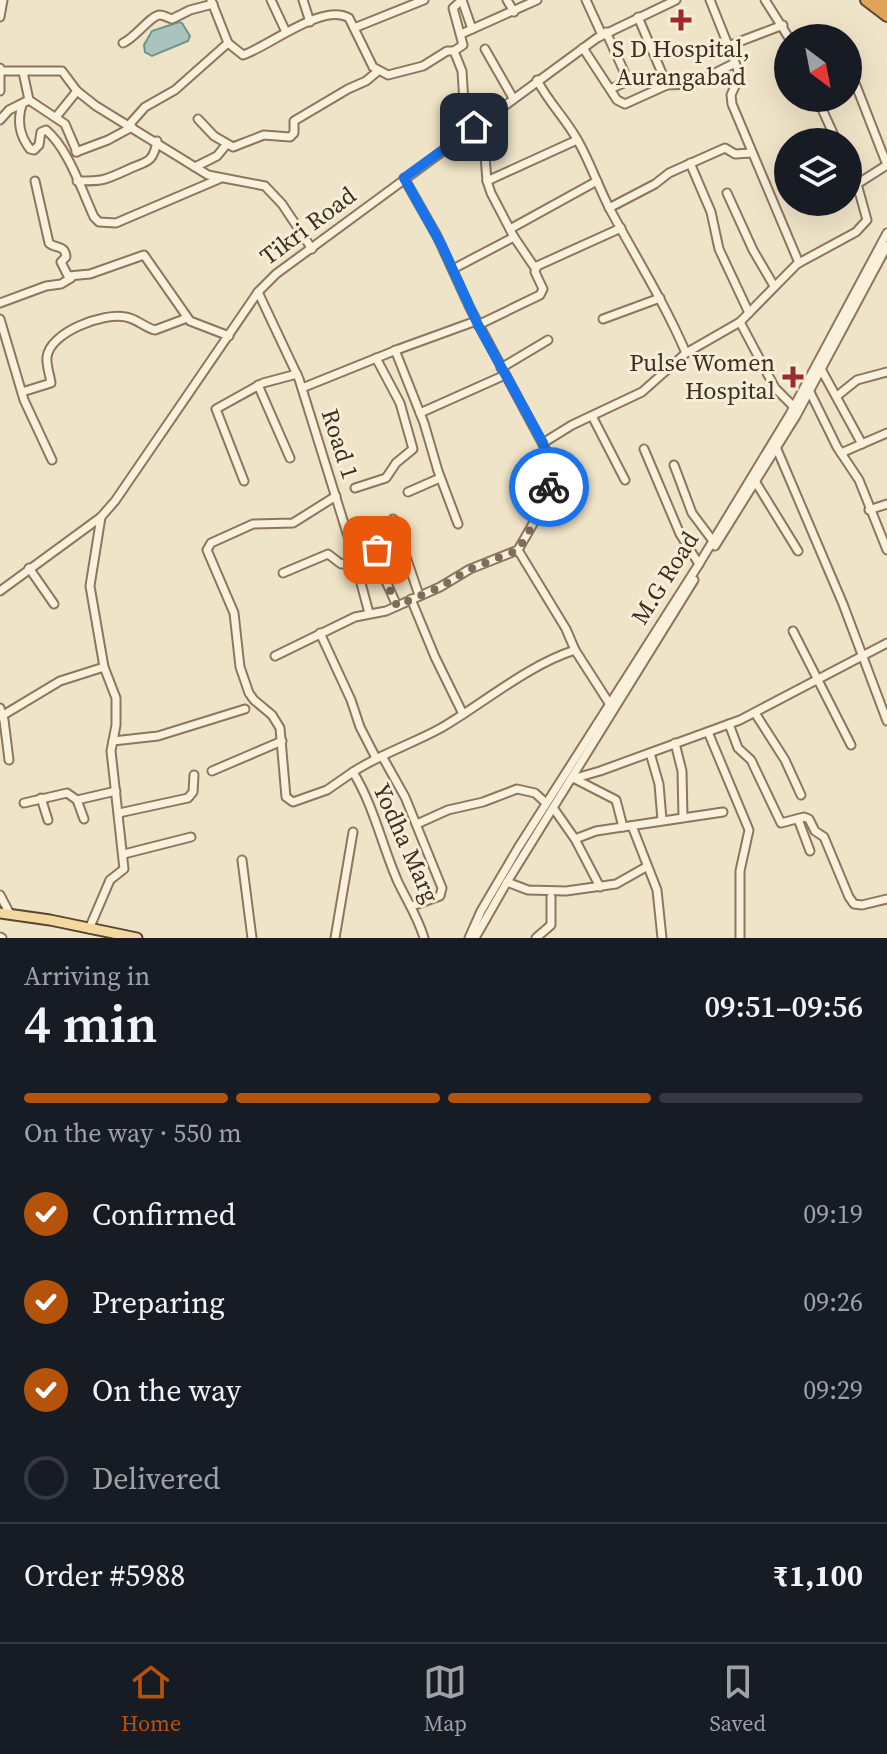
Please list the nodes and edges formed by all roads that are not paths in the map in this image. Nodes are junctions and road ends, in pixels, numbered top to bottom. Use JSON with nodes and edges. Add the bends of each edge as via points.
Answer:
{"nodes":[{"id":1,"x":3,"y":0,"type":"edge"},
{"id":2,"x":271,"y":0,"type":"edge"},
{"id":3,"x":303,"y":0,"type":"edge"},
{"id":4,"x":424,"y":0,"type":"edge"},
{"id":5,"x":462,"y":0,"type":"edge"},
{"id":6,"x":507,"y":0,"type":"edge"},
{"id":7,"x":537,"y":0,"type":"edge"},
{"id":8,"x":586,"y":0,"type":"edge"},
{"id":9,"x":676,"y":0,"type":"edge"},
{"id":10,"x":710,"y":0,"type":"edge"},
{"id":11,"x":765,"y":0,"type":"edge"},
{"id":12,"x":866,"y":0,"type":"edge"},
{"id":13,"x":879,"y":0,"type":"edge"},
{"id":14,"x":212,"y":2,"type":"edge"},
{"id":15,"x":887,"y":6,"type":"edge"},
{"id":16,"x":514,"y":12,"type":"junction"},
{"id":17,"x":887,"y":16,"type":"edge"},
{"id":18,"x":0,"y":17,"type":"edge"},
{"id":19,"x":638,"y":17,"type":"junction"},
{"id":20,"x":310,"y":22,"type":"junction"},
{"id":21,"x":782,"y":24,"type":"edge"},
{"id":22,"x":354,"y":28,"type":"junction"},
{"id":23,"x":774,"y":28,"type":"edge"},
{"id":24,"x":472,"y":29,"type":"junction"},
{"id":25,"x":286,"y":32,"type":"junction"},
{"id":26,"x":461,"y":34,"type":"junction"},
{"id":27,"x":604,"y":34,"type":"junction"},
{"id":28,"x":123,"y":43,"type":"dead end"},
{"id":29,"x":228,"y":43,"type":"junction"},
{"id":30,"x":728,"y":46,"type":"junction"},
{"id":31,"x":583,"y":48,"type":"junction"},
{"id":32,"x":485,"y":49,"type":"dead end"},
{"id":33,"x":454,"y":51,"type":"junction"},
{"id":34,"x":735,"y":63,"type":"junction"},
{"id":35,"x":0,"y":70,"type":"edge"},
{"id":36,"x":378,"y":71,"type":"junction"},
{"id":37,"x":23,"y":72,"type":"junction"},
{"id":38,"x":537,"y":80,"type":"junction"},
{"id":39,"x":667,"y":85,"type":"junction"},
{"id":40,"x":610,"y":89,"type":"junction"},
{"id":41,"x":0,"y":91,"type":"edge"},
{"id":42,"x":77,"y":91,"type":"junction"},
{"id":43,"x":513,"y":98,"type":"junction"},
{"id":44,"x":862,"y":101,"type":"edge"},
{"id":45,"x":26,"y":102,"type":"junction"},
{"id":46,"x":56,"y":117,"type":"junction"},
{"id":47,"x":198,"y":119,"type":"dead end"},
{"id":48,"x":0,"y":120,"type":"edge"},
{"id":49,"x":130,"y":126,"type":"junction"},
{"id":50,"x":472,"y":128,"type":"junction"},
{"id":51,"x":577,"y":140,"type":"junction"},
{"id":52,"x":157,"y":141,"type":"junction"},
{"id":53,"x":226,"y":145,"type":"junction"},
{"id":54,"x":77,"y":152,"type":"junction"},
{"id":55,"x":752,"y":153,"type":"junction"},
{"id":56,"x":67,"y":157,"type":"junction"},
{"id":57,"x":690,"y":163,"type":"junction"},
{"id":58,"x":887,"y":165,"type":"edge"},
{"id":59,"x":195,"y":167,"type":"junction"},
{"id":60,"x":404,"y":178,"type":"junction"},
{"id":61,"x":219,"y":179,"type":"junction"},
{"id":62,"x":35,"y":181,"type":"dead end"},
{"id":63,"x":77,"y":181,"type":"junction"},
{"id":64,"x":487,"y":181,"type":"junction"},
{"id":65,"x":597,"y":181,"type":"junction"},
{"id":66,"x":862,"y":181,"type":"edge"},
{"id":67,"x":727,"y":193,"type":"dead end"},
{"id":68,"x":862,"y":202,"type":"edge"},
{"id":69,"x":609,"y":208,"type":"junction"},
{"id":70,"x":621,"y":228,"type":"junction"},
{"id":71,"x":512,"y":233,"type":"junction"},
{"id":72,"x":887,"y":233,"type":"edge"},
{"id":73,"x":887,"y":246,"type":"edge"},
{"id":74,"x":312,"y":249,"type":"junction"},
{"id":75,"x":799,"y":263,"type":"junction"},
{"id":76,"x":535,"y":268,"type":"junction"},
{"id":77,"x":453,"y":269,"type":"junction"},
{"id":78,"x":71,"y":278,"type":"junction"},
{"id":79,"x":774,"y":286,"type":"junction"},
{"id":80,"x":258,"y":292,"type":"junction"},
{"id":81,"x":660,"y":298,"type":"junction"},
{"id":82,"x":0,"y":303,"type":"edge"},
{"id":83,"x":749,"y":313,"type":"junction"},
{"id":84,"x":187,"y":318,"type":"junction"},
{"id":85,"x":0,"y":319,"type":"edge"},
{"id":86,"x":603,"y":319,"type":"dead end"},
{"id":87,"x":740,"y":322,"type":"junction"},
{"id":88,"x":477,"y":323,"type":"junction"},
{"id":89,"x":229,"y":336,"type":"junction"},
{"id":90,"x":548,"y":340,"type":"dead end"},
{"id":91,"x":395,"y":350,"type":"junction"},
{"id":92,"x":686,"y":353,"type":"junction"},
{"id":93,"x":376,"y":358,"type":"junction"},
{"id":94,"x":821,"y":369,"type":"junction"},
{"id":95,"x":503,"y":372,"type":"junction"},
{"id":96,"x":885,"y":372,"type":"edge"},
{"id":97,"x":297,"y":374,"type":"junction"},
{"id":98,"x":887,"y":382,"type":"edge"},
{"id":99,"x":258,"y":385,"type":"junction"},
{"id":100,"x":302,"y":388,"type":"junction"},
{"id":101,"x":809,"y":390,"type":"junction"},
{"id":102,"x":22,"y":392,"type":"junction"},
{"id":103,"x":837,"y":396,"type":"junction"},
{"id":104,"x":795,"y":409,"type":"junction"},
{"id":105,"x":420,"y":413,"type":"junction"},
{"id":106,"x":592,"y":416,"type":"junction"},
{"id":107,"x":887,"y":433,"type":"edge"},
{"id":108,"x":543,"y":443,"type":"junction"},
{"id":109,"x":862,"y":444,"type":"junction"},
{"id":110,"x":776,"y":447,"type":"junction"},
{"id":111,"x":644,"y":449,"type":"dead end"},
{"id":112,"x":841,"y":453,"type":"junction"},
{"id":113,"x":290,"y":458,"type":"dead end"},
{"id":114,"x":52,"y":460,"type":"dead end"},
{"id":115,"x":674,"y":465,"type":"dead end"},
{"id":116,"x":440,"y":478,"type":"junction"},
{"id":117,"x":625,"y":480,"type":"dead end"},
{"id":118,"x":244,"y":481,"type":"dead end"},
{"id":119,"x":755,"y":481,"type":"junction"},
{"id":120,"x":355,"y":488,"type":"dead end"},
{"id":121,"x":408,"y":492,"type":"dead end"},
{"id":122,"x":336,"y":496,"type":"junction"},
{"id":123,"x":887,"y":504,"type":"edge"},
{"id":124,"x":869,"y":510,"type":"junction"},
{"id":125,"x":101,"y":517,"type":"junction"},
{"id":126,"x":393,"y":519,"type":"dead end"},
{"id":127,"x":887,"y":521,"type":"edge"},
{"id":128,"x":458,"y":524,"type":"dead end"},
{"id":129,"x":725,"y":525,"type":"junction"},
{"id":130,"x":876,"y":525,"type":"junction"},
{"id":131,"x":373,"y":536,"type":"dead end"},
{"id":132,"x":713,"y":541,"type":"junction"},
{"id":133,"x":518,"y":550,"type":"junction"},
{"id":134,"x":887,"y":550,"type":"edge"},
{"id":135,"x":798,"y":551,"type":"dead end"},
{"id":136,"x":356,"y":561,"type":"junction"},
{"id":137,"x":699,"y":564,"type":"junction"},
{"id":138,"x":29,"y":568,"type":"junction"},
{"id":139,"x":283,"y":573,"type":"dead end"},
{"id":140,"x":0,"y":591,"type":"edge"},
{"id":141,"x":415,"y":597,"type":"junction"},
{"id":142,"x":54,"y":604,"type":"dead end"},
{"id":143,"x":397,"y":606,"type":"junction"},
{"id":144,"x":369,"y":613,"type":"junction"},
{"id":145,"x":793,"y":631,"type":"dead end"},
{"id":146,"x":320,"y":633,"type":"junction"},
{"id":147,"x":887,"y":643,"type":"edge"},
{"id":148,"x":575,"y":650,"type":"junction"},
{"id":149,"x":275,"y":656,"type":"dead end"},
{"id":150,"x":863,"y":656,"type":"junction"},
{"id":151,"x":104,"y":667,"type":"junction"},
{"id":152,"x":819,"y":680,"type":"junction"},
{"id":153,"x":609,"y":703,"type":"junction"},
{"id":154,"x":245,"y":709,"type":"dead end"},
{"id":155,"x":755,"y":713,"type":"junction"},
{"id":156,"x":1,"y":714,"type":"edge"},
{"id":157,"x":463,"y":714,"type":"junction"},
{"id":158,"x":887,"y":721,"type":"edge"},
{"id":159,"x":729,"y":724,"type":"junction"},
{"id":160,"x":708,"y":732,"type":"junction"},
{"id":161,"x":113,"y":741,"type":"junction"},
{"id":162,"x":282,"y":741,"type":"junction"},
{"id":163,"x":675,"y":743,"type":"junction"},
{"id":164,"x":851,"y":745,"type":"dead end"},
{"id":165,"x":650,"y":753,"type":"junction"},
{"id":166,"x":379,"y":757,"type":"junction"},
{"id":167,"x":9,"y":760,"type":"dead end"},
{"id":168,"x":212,"y":771,"type":"dead end"},
{"id":169,"x":353,"y":772,"type":"junction"},
{"id":170,"x":194,"y":775,"type":"dead end"},
{"id":171,"x":573,"y":779,"type":"junction"},
{"id":172,"x":116,"y":791,"type":"junction"},
{"id":173,"x":801,"y":795,"type":"dead end"},
{"id":174,"x":41,"y":798,"type":"junction"},
{"id":175,"x":77,"y":800,"type":"junction"},
{"id":176,"x":24,"y":803,"type":"dead end"},
{"id":177,"x":546,"y":803,"type":"junction"},
{"id":178,"x":554,"y":809,"type":"junction"},
{"id":179,"x":723,"y":812,"type":"dead end"},
{"id":180,"x":119,"y":813,"type":"junction"},
{"id":181,"x":683,"y":817,"type":"junction"},
{"id":182,"x":84,"y":819,"type":"dead end"},
{"id":183,"x":798,"y":819,"type":"junction"},
{"id":184,"x":48,"y":820,"type":"dead end"},
{"id":185,"x":662,"y":820,"type":"junction"},
{"id":186,"x":417,"y":824,"type":"junction"},
{"id":187,"x":628,"y":827,"type":"junction"},
{"id":188,"x":353,"y":832,"type":"dead end"},
{"id":189,"x":191,"y":837,"type":"dead end"},
{"id":190,"x":575,"y":839,"type":"junction"},
{"id":191,"x":810,"y":851,"type":"dead end"},
{"id":192,"x":124,"y":854,"type":"junction"},
{"id":193,"x":242,"y":860,"type":"dead end"},
{"id":194,"x":646,"y":867,"type":"junction"},
{"id":195,"x":507,"y":882,"type":"junction"},
{"id":196,"x":600,"y":887,"type":"junction"},
{"id":197,"x":0,"y":895,"type":"edge"},
{"id":198,"x":551,"y":897,"type":"dead end"},
{"id":199,"x":887,"y":899,"type":"edge"},
{"id":200,"x":412,"y":906,"type":"junction"},
{"id":201,"x":3,"y":915,"type":"edge"},
{"id":202,"x":89,"y":929,"type":"junction"},
{"id":203,"x":130,"y":937,"type":"edge"},
{"id":204,"x":103,"y":938,"type":"edge"},
{"id":205,"x":252,"y":938,"type":"edge"},
{"id":206,"x":335,"y":938,"type":"edge"},
{"id":207,"x":424,"y":938,"type":"edge"},
{"id":208,"x":469,"y":938,"type":"edge"},
{"id":209,"x":475,"y":938,"type":"edge"},
{"id":210,"x":536,"y":938,"type":"edge"},
{"id":211,"x":662,"y":938,"type":"edge"},
{"id":212,"x":740,"y":938,"type":"edge"}],
"edges":[{"from":1,"to":18,"type":"street"},
{"from":2,"to":25,"type":"street"},
{"from":3,"to":20,"type":"street"},
{"from":4,"to":22,"type":"street"},
{"from":5,"to":24,"type":"street"},
{"from":5,"to":26,"type":"street","via":[[453,8]]},
{"from":6,"to":16,"type":"street"},
{"from":7,"to":16,"type":"street"},
{"from":8,"to":27,"type":"street"},
{"from":9,"to":19,"type":"street","name":"Tikri Road"},
{"from":10,"to":30,"type":"street"},
{"from":11,"to":21,"type":"street"},
{"from":12,"to":17,"type":"highway"},
{"from":13,"to":15,"type":"highway"},
{"from":14,"to":28,"type":"street","via":[[172,19],[156,16]]},
{"from":14,"to":29,"type":"street"},
{"from":16,"to":24,"type":"street"},
{"from":19,"to":27,"type":"street","name":"Tikri Road"},
{"from":19,"to":39,"type":"street"},
{"from":20,"to":22,"type":"street","via":[[342,14]]},
{"from":20,"to":25,"type":"street"},
{"from":22,"to":36,"type":"street"},
{"from":23,"to":30,"type":"street"},
{"from":24,"to":26,"type":"street"},
{"from":25,"to":29,"type":"street","via":[[243,55]]},
{"from":26,"to":33,"type":"street","via":[[463,45]]},
{"from":27,"to":31,"type":"street","name":"Tikri Road"},
{"from":27,"to":40,"type":"street","via":[[627,78]]},
{"from":29,"to":49,"type":"street","via":[[175,90],[141,111]]},
{"from":30,"to":34,"type":"street"},
{"from":31,"to":38,"type":"street","name":"Tikri Road"},
{"from":31,"to":40,"type":"street"},
{"from":32,"to":43,"type":"street"},
{"from":33,"to":36,"type":"street","via":[[398,74]]},
{"from":33,"to":50,"type":"street"},
{"from":34,"to":39,"type":"street","via":[[693,84]]},
{"from":34,"to":55,"type":"street","via":[[740,78],[731,99]]},
{"from":35,"to":37,"type":"street"},
{"from":35,"to":41,"type":"street"},
{"from":36,"to":53,"type":"street","via":[[294,121],[290,137],[264,135],[238,147]]},
{"from":37,"to":42,"type":"street","via":[[62,71]]},
{"from":37,"to":45,"type":"street"},
{"from":38,"to":43,"type":"street","name":"Tikri Road"},
{"from":38,"to":51,"type":"street"},
{"from":39,"to":40,"type":"street","via":[[625,104]]},
{"from":42,"to":46,"type":"street"},
{"from":42,"to":49,"type":"street"},
{"from":43,"to":50,"type":"street","name":"Tikri Road"},
{"from":44,"to":58,"type":"street"},
{"from":45,"to":46,"type":"street"},
{"from":45,"to":48,"type":"street"},
{"from":45,"to":56,"type":"street","via":[[19,126],[27,146],[38,147],[39,135],[46,130]]},
{"from":46,"to":54,"type":"street","via":[[67,127]]},
{"from":47,"to":53,"type":"street"},
{"from":49,"to":52,"type":"street"},
{"from":49,"to":54,"type":"street"},
{"from":50,"to":60,"type":"street","name":"Tikri Road"},
{"from":50,"to":64,"type":"street","via":[[485,156]]},
{"from":51,"to":64,"type":"street"},
{"from":51,"to":65,"type":"street"},
{"from":52,"to":59,"type":"street"},
{"from":52,"to":63,"type":"street","via":[[146,163],[110,179]]},
{"from":53,"to":59,"type":"street"},
{"from":54,"to":56,"type":"street"},
{"from":55,"to":57,"type":"street","via":[[735,154],[725,148]]},
{"from":55,"to":75,"type":"street"},
{"from":56,"to":63,"type":"street"},
{"from":57,"to":69,"type":"street"},
{"from":57,"to":83,"type":"street","via":[[713,216],[716,242]]},
{"from":58,"to":66,"type":"street"},
{"from":59,"to":61,"type":"street"},
{"from":60,"to":74,"type":"street","name":"Tikri Road"},
{"from":60,"to":77,"type":"street"},
{"from":61,"to":63,"type":"street","via":[[110,224],[97,221]]},
{"from":61,"to":74,"type":"street","via":[[265,186]]},
{"from":62,"to":78,"type":"street","via":[[49,243],[65,252],[61,262]]},
{"from":64,"to":71,"type":"street"},
{"from":65,"to":69,"type":"street"},
{"from":65,"to":71,"type":"street"},
{"from":67,"to":79,"type":"street"},
{"from":68,"to":75,"type":"street","via":[[867,220],[856,232]]},
{"from":69,"to":70,"type":"street"},
{"from":70,"to":76,"type":"street"},
{"from":70,"to":81,"type":"street"},
{"from":71,"to":76,"type":"street"},
{"from":71,"to":77,"type":"street"},
{"from":72,"to":104,"type":"street","name":"M.G Road"},
{"from":73,"to":94,"type":"street","name":"M.G Road"},
{"from":74,"to":80,"type":"street","name":"Tikri Road"},
{"from":75,"to":79,"type":"street"},
{"from":76,"to":88,"type":"street","via":[[543,289],[540,295]]},
{"from":77,"to":88,"type":"street"},
{"from":78,"to":82,"type":"street"},
{"from":78,"to":84,"type":"street","via":[[144,255]]},
{"from":79,"to":83,"type":"street"},
{"from":80,"to":89,"type":"street","name":"Tikri Road"},
{"from":80,"to":97,"type":"street","name":"Road 1"},
{"from":81,"to":86,"type":"street"},
{"from":81,"to":92,"type":"street"},
{"from":83,"to":87,"type":"street"},
{"from":84,"to":89,"type":"street"},
{"from":84,"to":102,"type":"street","via":[[155,330],[130,317],[108,315],[67,332],[57,338],[47,357],[51,383]]},
{"from":85,"to":102,"type":"street"},
{"from":87,"to":92,"type":"street"},
{"from":87,"to":104,"type":"street","via":[[775,388]]},
{"from":88,"to":91,"type":"street"},
{"from":88,"to":95,"type":"street"},
{"from":89,"to":125,"type":"street","name":"Tikri Road"},
{"from":90,"to":95,"type":"street"},
{"from":91,"to":93,"type":"street"},
{"from":91,"to":105,"type":"street"},
{"from":92,"to":106,"type":"street","via":[[642,392]]},
{"from":93,"to":100,"type":"street"},
{"from":93,"to":120,"type":"street","via":[[400,403],[413,449],[386,478]]},
{"from":94,"to":101,"type":"street","name":"M.G Road"},
{"from":94,"to":103,"type":"street"},
{"from":95,"to":105,"type":"street"},
{"from":95,"to":108,"type":"street"},
{"from":96,"to":98,"type":"street"},
{"from":96,"to":103,"type":"street","via":[[857,380]]},
{"from":97,"to":99,"type":"street"},
{"from":97,"to":100,"type":"street","name":"Road 1"},
{"from":99,"to":113,"type":"street"},
{"from":99,"to":118,"type":"street","via":[[216,409]]},
{"from":100,"to":122,"type":"street","name":"Road 1"},
{"from":101,"to":104,"type":"street","name":"M.G Road"},
{"from":101,"to":112,"type":"street"},
{"from":102,"to":114,"type":"street"},
{"from":103,"to":109,"type":"street"},
{"from":104,"to":110,"type":"street","name":"M.G Road"},
{"from":104,"to":129,"type":"street","name":"M.G Road"},
{"from":105,"to":116,"type":"street"},
{"from":106,"to":108,"type":"street"},
{"from":106,"to":117,"type":"street"},
{"from":107,"to":109,"type":"street"},
{"from":108,"to":133,"type":"street","via":[[550,483]]},
{"from":109,"to":112,"type":"street"},
{"from":110,"to":119,"type":"street","name":"M.G Road"},
{"from":110,"to":150,"type":"street"},
{"from":111,"to":137,"type":"street","via":[[680,534]]},
{"from":112,"to":124,"type":"street","via":[[859,480]]},
{"from":115,"to":132,"type":"street","via":[[692,513]]},
{"from":116,"to":121,"type":"street"},
{"from":116,"to":128,"type":"street"},
{"from":119,"to":129,"type":"street","name":"M.G Road"},
{"from":119,"to":135,"type":"street"},
{"from":122,"to":136,"type":"street","name":"Road 1"},
{"from":122,"to":162,"type":"street","name":"Yodha Marg","via":[[293,523],[253,524],[207,547],[234,613],[240,667],[249,693],[277,721]]},
{"from":123,"to":124,"type":"street"},
{"from":124,"to":130,"type":"street"},
{"from":125,"to":138,"type":"street","name":"Tikri Road"},
{"from":125,"to":151,"type":"street","via":[[90,586]]},
{"from":126,"to":141,"type":"street"},
{"from":127,"to":130,"type":"street"},
{"from":129,"to":132,"type":"street","name":"M.G Road"},
{"from":129,"to":171,"type":"street","name":"M.G Road"},
{"from":130,"to":134,"type":"street"},
{"from":131,"to":143,"type":"street"},
{"from":132,"to":137,"type":"street","name":"M.G Road"},
{"from":133,"to":141,"type":"street"},
{"from":133,"to":148,"type":"street"},
{"from":136,"to":139,"type":"street","via":[[341,564],[328,554]]},
{"from":136,"to":144,"type":"street","name":"Road 1"},
{"from":137,"to":153,"type":"street","name":"M.G Road"},
{"from":138,"to":140,"type":"street","name":"Tikri Road"},
{"from":138,"to":142,"type":"street"},
{"from":141,"to":143,"type":"street"},
{"from":141,"to":157,"type":"street","via":[[435,657]]},
{"from":143,"to":144,"type":"street"},
{"from":144,"to":146,"type":"street"},
{"from":145,"to":152,"type":"street"},
{"from":146,"to":149,"type":"street"},
{"from":146,"to":166,"type":"street","via":[[360,727]]},
{"from":147,"to":150,"type":"street"},
{"from":148,"to":153,"type":"street"},
{"from":148,"to":157,"type":"street"},
{"from":150,"to":152,"type":"street"},
{"from":150,"to":158,"type":"street"},
{"from":151,"to":156,"type":"street","via":[[60,681]]},
{"from":151,"to":161,"type":"street","via":[[116,698]]},
{"from":152,"to":155,"type":"street"},
{"from":152,"to":164,"type":"street"},
{"from":153,"to":177,"type":"street","name":"M.G Road"},
{"from":154,"to":161,"type":"street","via":[[147,739]]},
{"from":155,"to":159,"type":"street"},
{"from":155,"to":173,"type":"street"},
{"from":156,"to":167,"type":"street"},
{"from":157,"to":166,"type":"street"},
{"from":159,"to":160,"type":"street"},
{"from":159,"to":183,"type":"street","via":[[781,823]]},
{"from":160,"to":163,"type":"street"},
{"from":160,"to":212,"type":"street","via":[[749,830],[740,871]]},
{"from":161,"to":172,"type":"street"},
{"from":162,"to":168,"type":"street"},
{"from":162,"to":169,"type":"street","name":"Yodha Marg","via":[[289,801],[327,790]]},
{"from":163,"to":165,"type":"street"},
{"from":163,"to":181,"type":"street"},
{"from":165,"to":171,"type":"street"},
{"from":165,"to":185,"type":"street"},
{"from":166,"to":169,"type":"street"},
{"from":166,"to":186,"type":"street","via":[[397,779]]},
{"from":169,"to":200,"type":"street","name":"Yodha Marg"},
{"from":170,"to":180,"type":"street","via":[[188,798]]},
{"from":171,"to":178,"type":"street","name":"M.G Road"},
{"from":171,"to":187,"type":"street","via":[[616,800]]},
{"from":172,"to":175,"type":"street"},
{"from":172,"to":180,"type":"street"},
{"from":174,"to":175,"type":"street","via":[[67,793]]},
{"from":174,"to":176,"type":"street"},
{"from":174,"to":184,"type":"street"},
{"from":175,"to":182,"type":"street"},
{"from":177,"to":186,"type":"street","via":[[535,793],[517,789]]},
{"from":177,"to":208,"type":"street","name":"M.G Road"},
{"from":178,"to":190,"type":"street"},
{"from":178,"to":195,"type":"street","name":"M.G Road"},
{"from":179,"to":181,"type":"street"},
{"from":180,"to":192,"type":"street"},
{"from":181,"to":185,"type":"street"},
{"from":183,"to":191,"type":"street"},
{"from":183,"to":199,"type":"street","via":[[807,817],[824,837],[854,904]]},
{"from":185,"to":187,"type":"street"},
{"from":186,"to":200,"type":"street","via":[[442,891]]},
{"from":187,"to":190,"type":"street"},
{"from":187,"to":194,"type":"street"},
{"from":188,"to":206,"type":"street"},
{"from":189,"to":192,"type":"street"},
{"from":190,"to":196,"type":"street"},
{"from":192,"to":202,"type":"street","via":[[124,869],[110,880]]},
{"from":193,"to":205,"type":"street"},
{"from":194,"to":196,"type":"street","via":[[620,883]]},
{"from":194,"to":211,"type":"street","via":[[657,890]]},
{"from":195,"to":196,"type":"street","via":[[528,890]]},
{"from":195,"to":209,"type":"street","name":"M.G Road"},
{"from":197,"to":201,"type":"street"},
{"from":198,"to":210,"type":"street","via":[[551,925]]},
{"from":200,"to":207,"type":"street","name":"Yodha Marg"},
{"from":201,"to":202,"type":"main road"},
{"from":201,"to":204,"type":"main road"},
{"from":202,"to":203,"type":"main road"}]}
